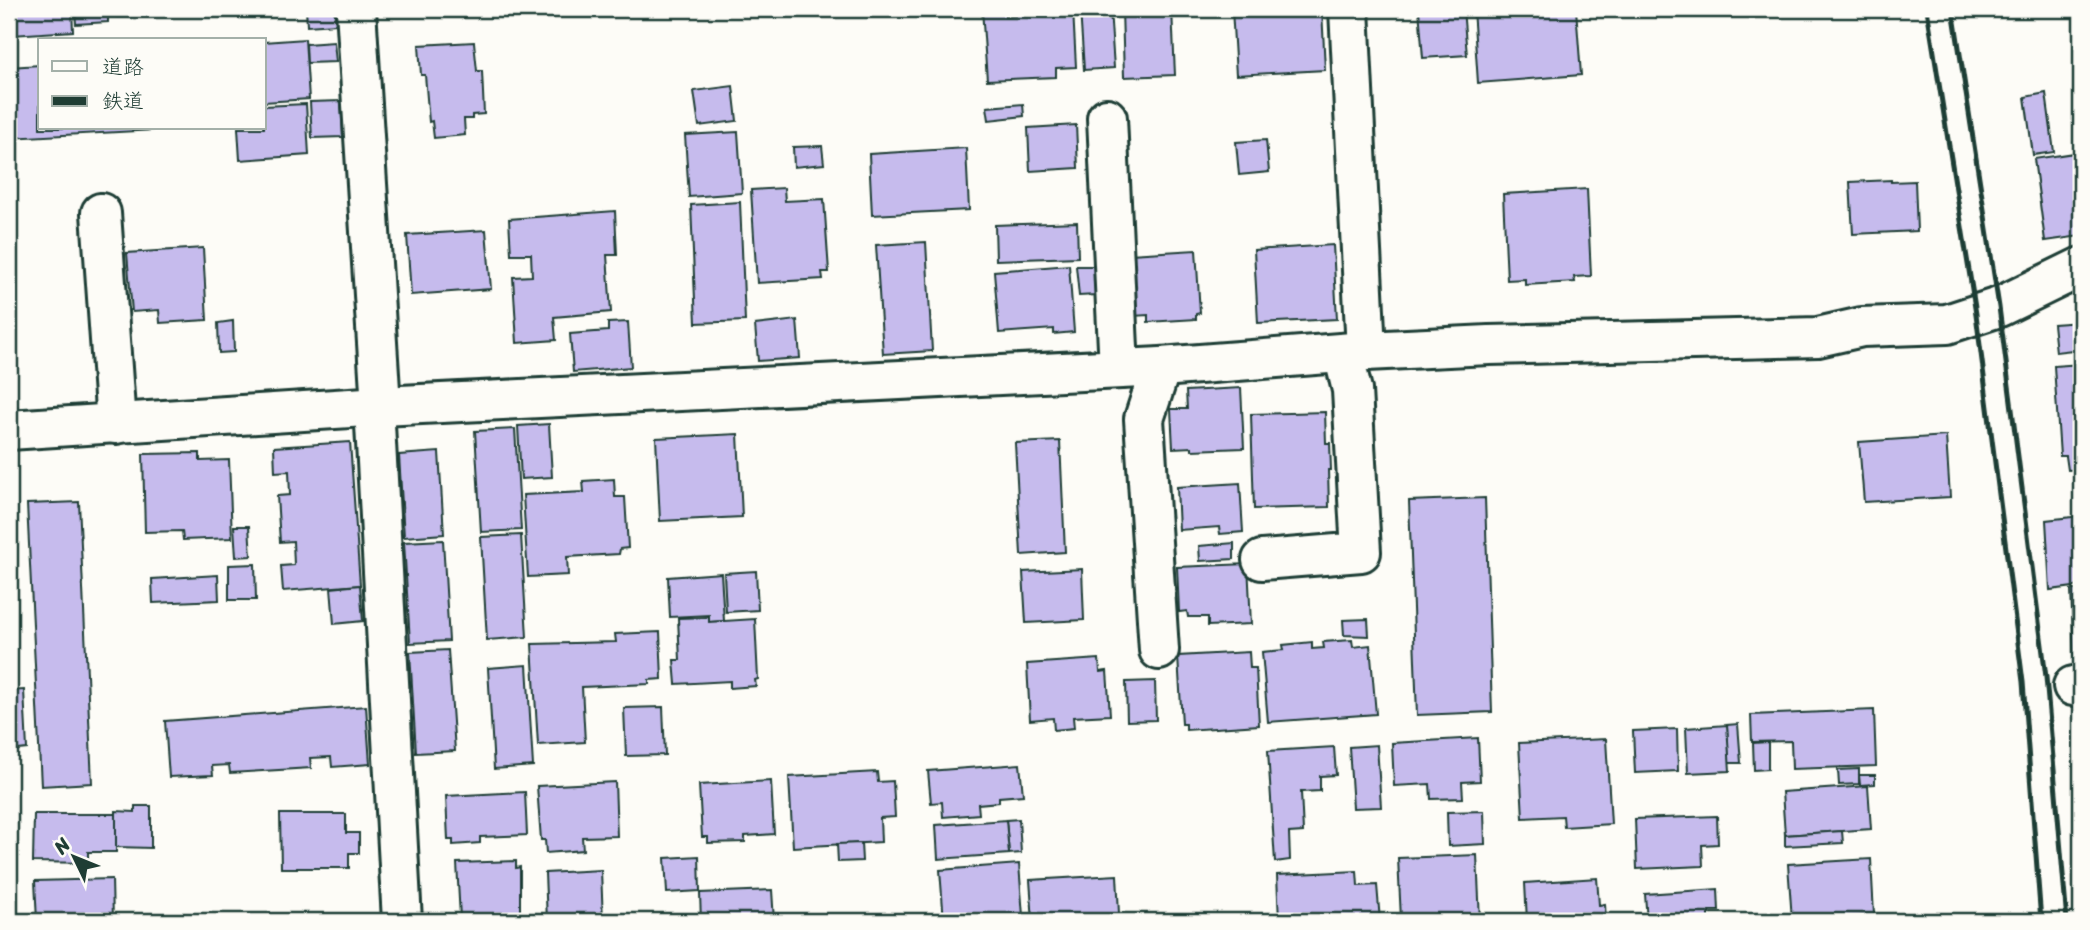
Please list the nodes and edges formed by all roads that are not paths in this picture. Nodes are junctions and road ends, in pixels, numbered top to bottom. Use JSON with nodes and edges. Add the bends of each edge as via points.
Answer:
{"nodes":[{"id":1,"x":356,"y":9,"type":"edge"},
{"id":2,"x":1349,"y":9,"type":"edge"},
{"id":3,"x":1107,"y":118,"type":"dead end"},
{"id":4,"x":101,"y":213,"type":"dead end"},
{"id":5,"x":2081,"y":267,"type":"edge"},
{"id":6,"x":1355,"y":352,"type":"junction"},
{"id":7,"x":1161,"y":367,"type":"junction"},
{"id":8,"x":1119,"y":369,"type":"junction"},
{"id":9,"x":377,"y":406,"type":"junction"},
{"id":10,"x":116,"y":424,"type":"junction"},
{"id":11,"x":9,"y":430,"type":"edge"},
{"id":12,"x":1262,"y":560,"type":"dead end"},
{"id":13,"x":1158,"y":650,"type":"dead end"},
{"id":14,"x":402,"y":921,"type":"edge"}],
"edges":[{"from":1,"to":9,"type":"street"},
{"from":2,"to":6,"type":"street"},
{"from":3,"to":8,"type":"street"},
{"from":4,"to":10,"type":"street"},
{"from":5,"to":6,"type":"street","via":[[1999,307],[1947,324],[1862,327],[1818,337]]},
{"from":6,"to":7,"type":"street"},
{"from":6,"to":12,"type":"street","via":[[1352,390],[1361,552]]},
{"from":7,"to":8,"type":"street"},
{"from":7,"to":13,"type":"street","via":[[1144,419]]},
{"from":8,"to":9,"type":"street"},
{"from":9,"to":10,"type":"street"},
{"from":9,"to":14,"type":"street"},
{"from":10,"to":11,"type":"street"}]}
